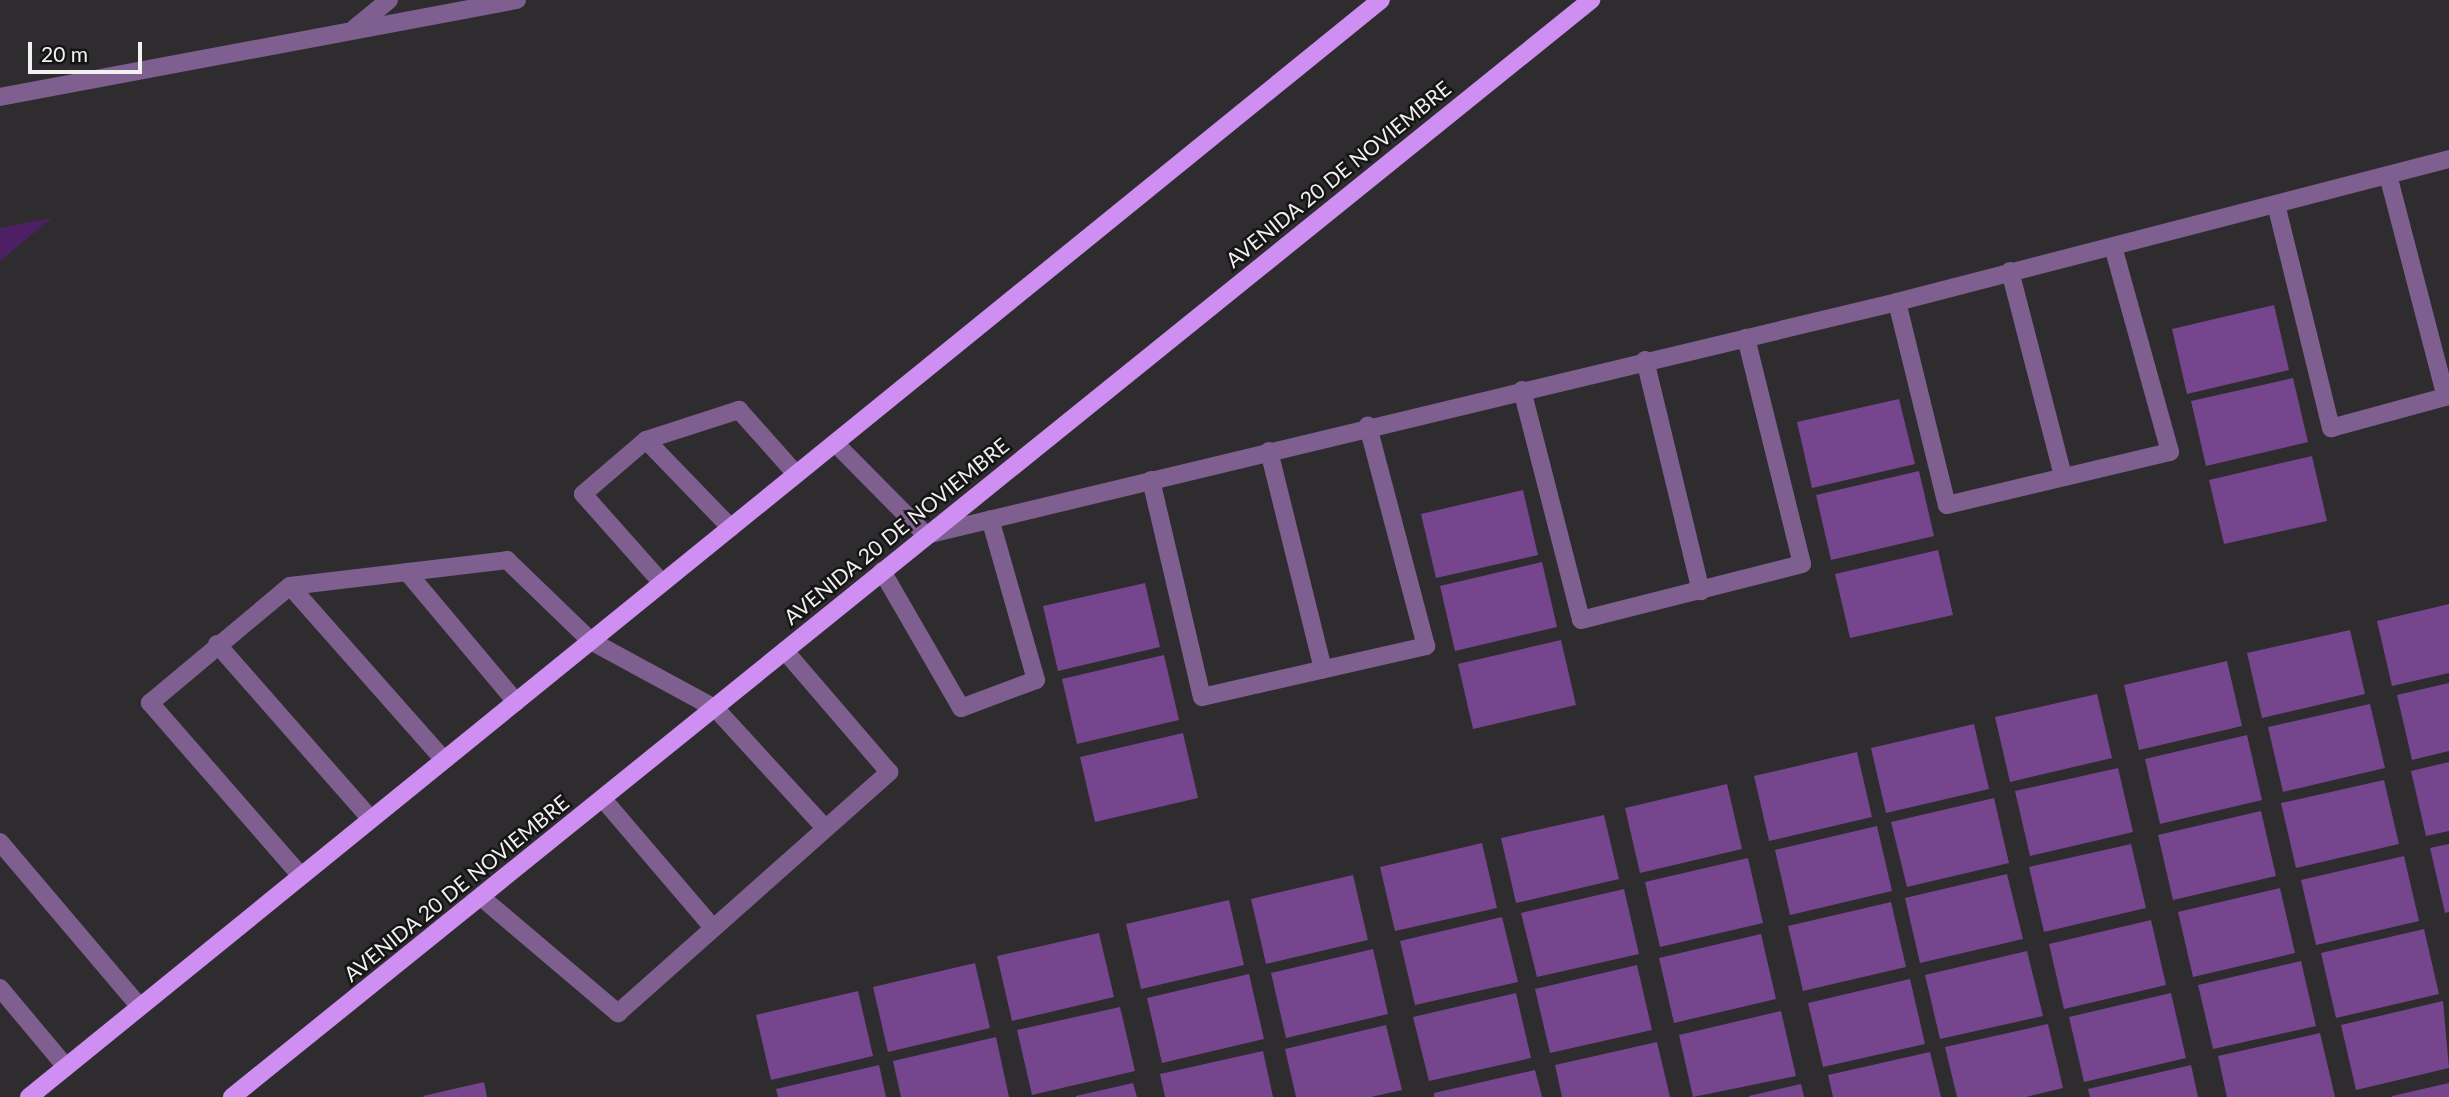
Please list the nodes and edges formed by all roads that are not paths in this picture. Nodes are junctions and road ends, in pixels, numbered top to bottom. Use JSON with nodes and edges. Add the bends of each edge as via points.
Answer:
{"nodes":[{"id":1,"x":389,"y":0,"type":"edge"},
{"id":2,"x":517,"y":0,"type":"edge"},
{"id":3,"x":1381,"y":0,"type":"edge"},
{"id":4,"x":1591,"y":0,"type":"edge"},
{"id":5,"x":352,"y":30,"type":"junction"},
{"id":6,"x":0,"y":97,"type":"edge"},
{"id":7,"x":2449,"y":159,"type":"edge"},
{"id":8,"x":2388,"y":175,"type":"junction"},
{"id":9,"x":2276,"y":204,"type":"junction"},
{"id":10,"x":2113,"y":247,"type":"junction"},
{"id":11,"x":2010,"y":271,"type":"junction"},
{"id":12,"x":1897,"y":302,"type":"junction"},
{"id":13,"x":1746,"y":338,"type":"junction"},
{"id":14,"x":1645,"y":360,"type":"junction"},
{"id":15,"x":1522,"y":390,"type":"junction"},
{"id":16,"x":2447,"y":397,"type":"edge"},
{"id":17,"x":1368,"y":426,"type":"junction"},
{"id":18,"x":646,"y":440,"type":"junction"},
{"id":19,"x":835,"y":443,"type":"junction"},
{"id":20,"x":1269,"y":451,"type":"junction"},
{"id":21,"x":796,"y":474,"type":"junction"},
{"id":22,"x":2063,"y":476,"type":"junction"},
{"id":23,"x":1151,"y":480,"type":"junction"},
{"id":24,"x":990,"y":519,"type":"junction"},
{"id":25,"x":731,"y":528,"type":"junction"},
{"id":26,"x":926,"y":535,"type":"junction"},
{"id":27,"x":883,"y":570,"type":"junction"},
{"id":28,"x":407,"y":572,"type":"junction"},
{"id":29,"x":662,"y":583,"type":"junction"},
{"id":30,"x":290,"y":586,"type":"junction"},
{"id":31,"x":1701,"y":591,"type":"junction"},
{"id":32,"x":591,"y":641,"type":"junction"},
{"id":33,"x":218,"y":644,"type":"junction"},
{"id":34,"x":785,"y":652,"type":"junction"},
{"id":35,"x":1323,"y":669,"type":"junction"},
{"id":36,"x":516,"y":702,"type":"junction"},
{"id":37,"x":716,"y":709,"type":"junction"},
{"id":38,"x":444,"y":760,"type":"junction"},
{"id":39,"x":603,"y":799,"type":"junction"},
{"id":40,"x":371,"y":820,"type":"junction"},
{"id":41,"x":825,"y":828,"type":"junction"},
{"id":42,"x":0,"y":842,"type":"edge"},
{"id":43,"x":301,"y":876,"type":"junction"},
{"id":44,"x":481,"y":897,"type":"junction"},
{"id":45,"x":713,"y":928,"type":"junction"},
{"id":46,"x":0,"y":988,"type":"edge"},
{"id":47,"x":140,"y":1007,"type":"junction"},
{"id":48,"x":66,"y":1067,"type":"junction"},
{"id":49,"x":29,"y":1097,"type":"edge"},
{"id":50,"x":232,"y":1097,"type":"edge"}],
"edges":[{"from":1,"to":5,"type":"street"},
{"from":2,"to":5,"type":"street"},
{"from":3,"to":19,"type":"main road"},
{"from":4,"to":26,"type":"main road","name":"AVENIDA 20 DE NOVIEMBRE"},
{"from":5,"to":6,"type":"street"},
{"from":7,"to":8,"type":"street"},
{"from":8,"to":9,"type":"street"},
{"from":8,"to":16,"type":"street"},
{"from":9,"to":10,"type":"street"},
{"from":9,"to":16,"type":"street","via":[[2331,428]]},
{"from":10,"to":11,"type":"street"},
{"from":10,"to":22,"type":"street","via":[[2170,452]]},
{"from":11,"to":12,"type":"street"},
{"from":11,"to":22,"type":"street"},
{"from":12,"to":13,"type":"street"},
{"from":12,"to":22,"type":"street","via":[[1947,505]]},
{"from":13,"to":14,"type":"street"},
{"from":13,"to":31,"type":"street","via":[[1802,564]]},
{"from":14,"to":15,"type":"street"},
{"from":14,"to":31,"type":"street"},
{"from":15,"to":17,"type":"street"},
{"from":15,"to":31,"type":"street","via":[[1581,620]]},
{"from":17,"to":20,"type":"street"},
{"from":17,"to":35,"type":"street","via":[[1426,646]]},
{"from":18,"to":21,"type":"street","via":[[739,410]]},
{"from":18,"to":25,"type":"street"},
{"from":18,"to":29,"type":"street","via":[[583,494]]},
{"from":19,"to":21,"type":"main road"},
{"from":19,"to":26,"type":"street"},
{"from":20,"to":23,"type":"street"},
{"from":20,"to":35,"type":"street"},
{"from":21,"to":25,"type":"main road"},
{"from":23,"to":24,"type":"street"},
{"from":23,"to":35,"type":"street","via":[[1202,697]]},
{"from":24,"to":26,"type":"street"},
{"from":24,"to":27,"type":"street","via":[[1036,680],[961,708]]},
{"from":25,"to":29,"type":"main road"},
{"from":26,"to":27,"type":"main road","name":"AVENIDA 20 DE NOVIEMBRE"},
{"from":27,"to":34,"type":"main road","name":"AVENIDA 20 DE NOVIEMBRE"},
{"from":28,"to":30,"type":"street"},
{"from":28,"to":32,"type":"street","via":[[507,560]]},
{"from":28,"to":36,"type":"street"},
{"from":29,"to":32,"type":"main road"},
{"from":30,"to":33,"type":"street"},
{"from":30,"to":38,"type":"street"},
{"from":32,"to":36,"type":"main road"},
{"from":32,"to":37,"type":"street"},
{"from":33,"to":40,"type":"street"},
{"from":33,"to":43,"type":"street","via":[[150,702]]},
{"from":34,"to":37,"type":"main road","name":"AVENIDA 20 DE NOVIEMBRE"},
{"from":34,"to":41,"type":"street","via":[[889,772]]},
{"from":36,"to":38,"type":"main road"},
{"from":37,"to":39,"type":"main road","name":"AVENIDA 20 DE NOVIEMBRE"},
{"from":37,"to":41,"type":"street"},
{"from":38,"to":40,"type":"main road"},
{"from":39,"to":44,"type":"main road","name":"AVENIDA 20 DE NOVIEMBRE"},
{"from":39,"to":45,"type":"street"},
{"from":40,"to":43,"type":"main road"},
{"from":41,"to":45,"type":"street"},
{"from":42,"to":47,"type":"street"},
{"from":43,"to":47,"type":"main road"},
{"from":44,"to":45,"type":"street","via":[[618,1013]]},
{"from":44,"to":50,"type":"main road","name":"AVENIDA 20 DE NOVIEMBRE"},
{"from":46,"to":48,"type":"street"},
{"from":47,"to":48,"type":"main road"},
{"from":48,"to":49,"type":"main road"}]}
